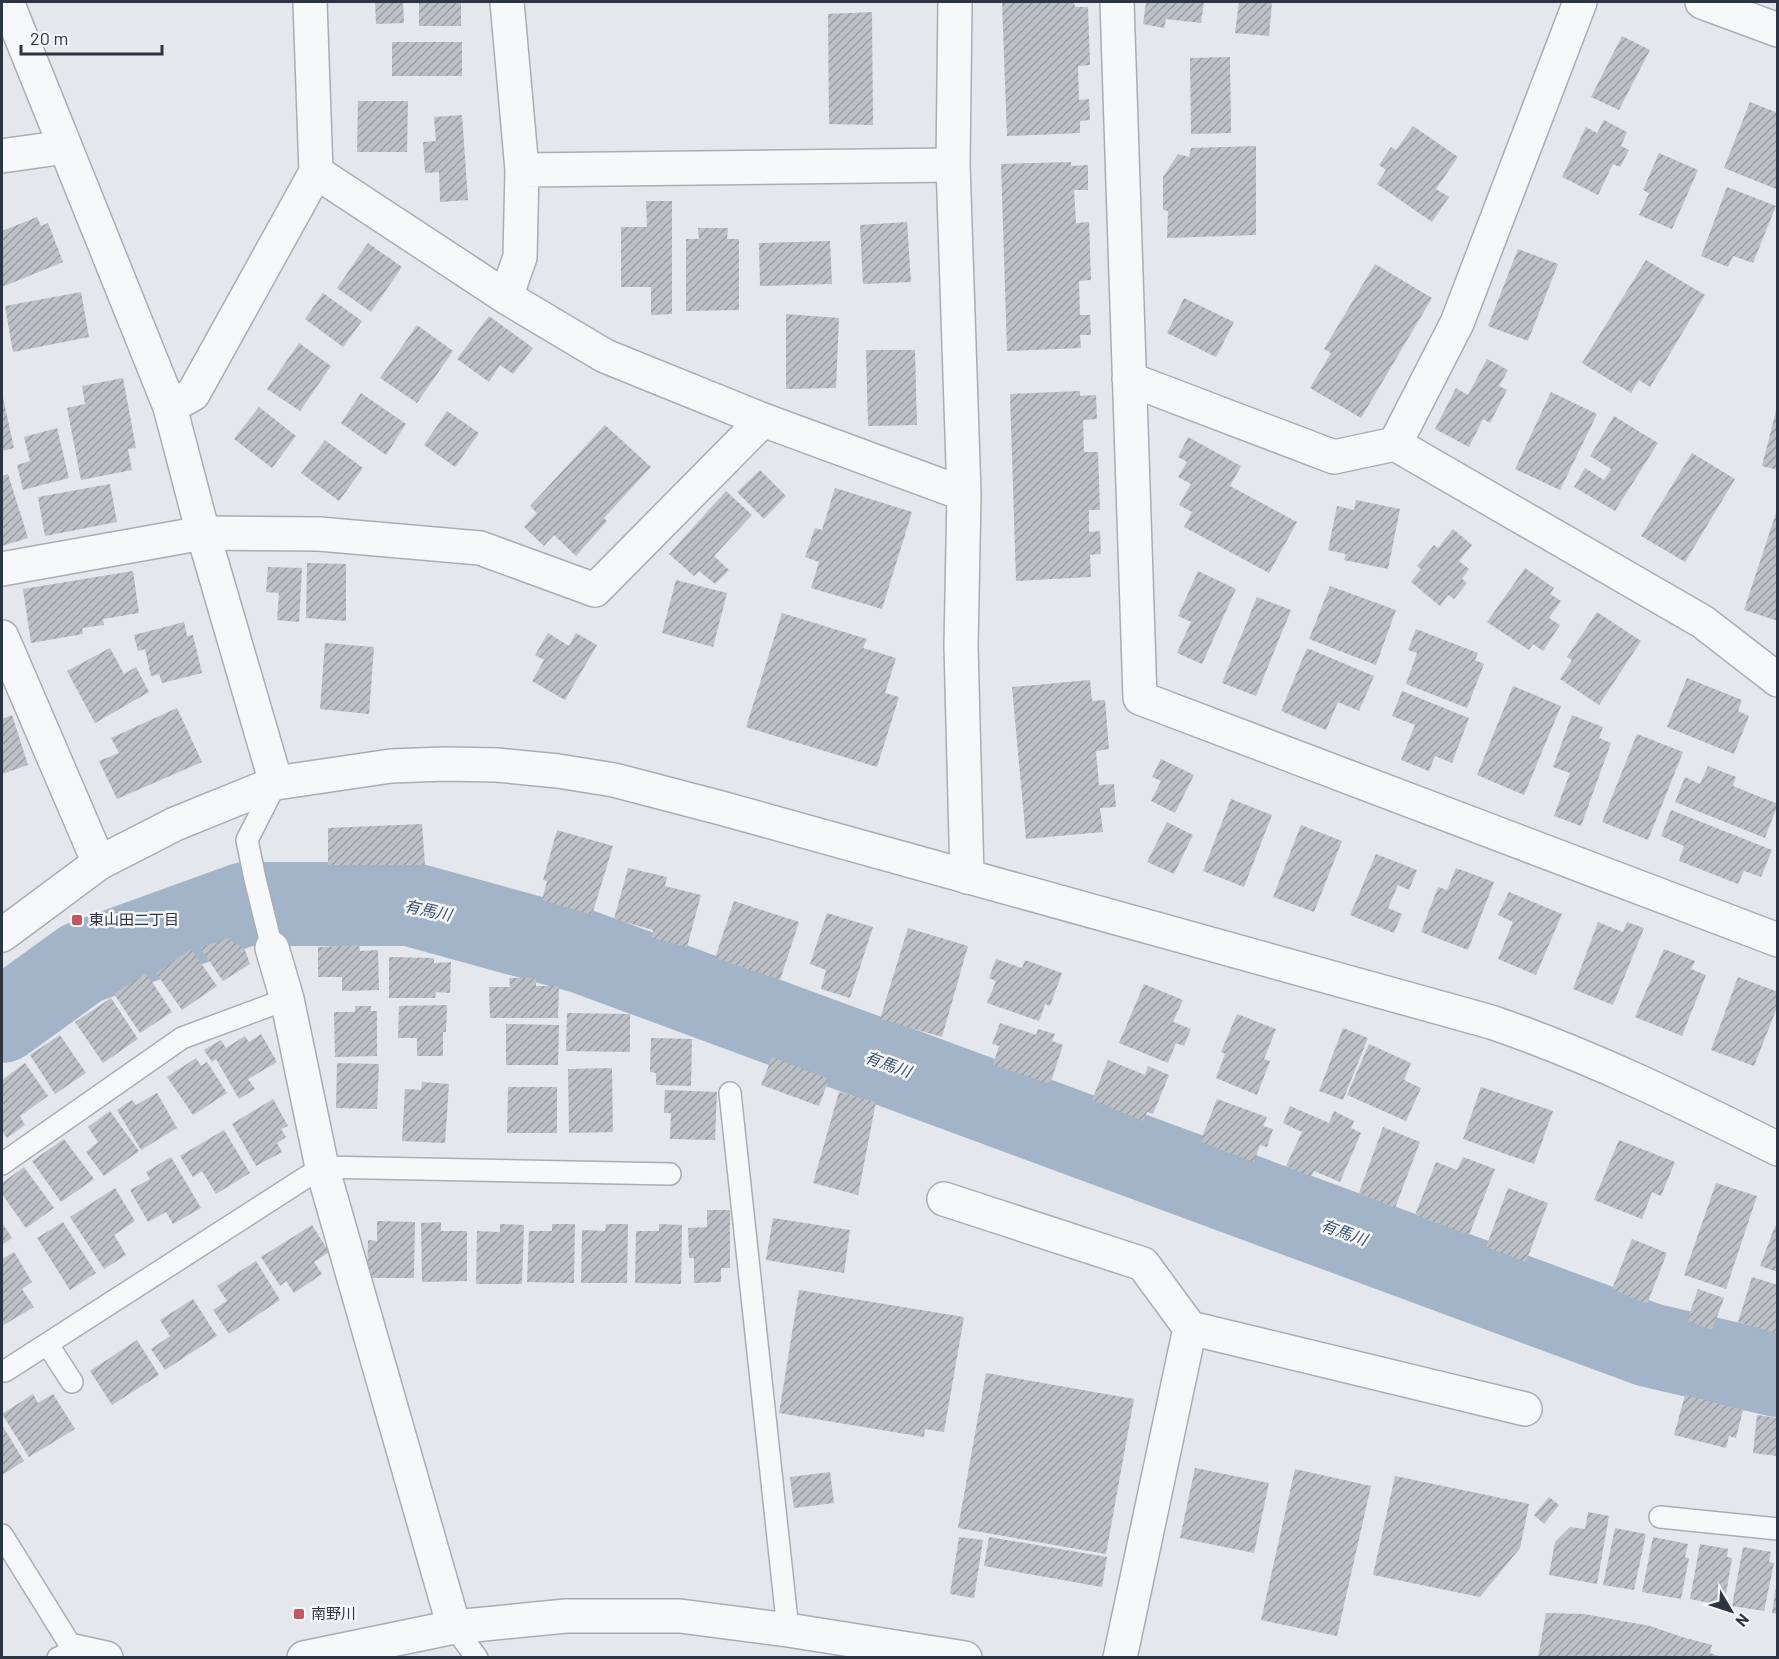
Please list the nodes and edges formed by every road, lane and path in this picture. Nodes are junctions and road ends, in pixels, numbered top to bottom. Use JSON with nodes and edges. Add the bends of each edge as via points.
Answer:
{"nodes":[{"id":1,"x":7,"y":2,"type":"edge"},
{"id":2,"x":310,"y":2,"type":"edge"},
{"id":3,"x":507,"y":2,"type":"edge"},
{"id":4,"x":955,"y":2,"type":"edge"},
{"id":5,"x":1117,"y":2,"type":"edge"},
{"id":6,"x":1580,"y":2,"type":"edge"},
{"id":7,"x":1702,"y":2,"type":"edge"},
{"id":8,"x":1778,"y":30,"type":"edge"},
{"id":9,"x":65,"y":147,"type":"junction"},
{"id":10,"x":2,"y":156,"type":"edge"},
{"id":11,"x":953,"y":165,"type":"junction"},
{"id":12,"x":522,"y":170,"type":"junction"},
{"id":13,"x":316,"y":172,"type":"junction"},
{"id":14,"x":506,"y":297,"type":"junction"},
{"id":15,"x":1129,"y":379,"type":"junction"},
{"id":16,"x":170,"y":408,"type":"junction"},
{"id":17,"x":763,"y":420,"type":"junction"},
{"id":18,"x":1395,"y":444,"type":"junction"},
{"id":19,"x":964,"y":494,"type":"junction"},
{"id":20,"x":203,"y":533,"type":"junction"},
{"id":21,"x":2,"y":569,"type":"edge"},
{"id":22,"x":2,"y":637,"type":"edge"},
{"id":23,"x":1778,"y":680,"type":"edge"},
{"id":24,"x":276,"y":783,"type":"junction"},
{"id":25,"x":99,"y":863,"type":"junction"},
{"id":26,"x":967,"y":877,"type":"junction"},
{"id":27,"x":2,"y":935,"type":"edge"},
{"id":28,"x":1778,"y":940,"type":"edge"},
{"id":29,"x":272,"y":948,"type":"joint"},
{"id":30,"x":286,"y":999,"type":"junction"},
{"id":31,"x":730,"y":1093,"type":"dead end"},
{"id":32,"x":1778,"y":1149,"type":"edge"},
{"id":33,"x":2,"y":1164,"type":"edge"},
{"id":34,"x":322,"y":1167,"type":"junction"},
{"id":35,"x":670,"y":1174,"type":"dead end"},
{"id":36,"x":944,"y":1199,"type":"dead end"},
{"id":37,"x":1190,"y":1328,"type":"junction"},
{"id":38,"x":48,"y":1345,"type":"junction"},
{"id":39,"x":5,"y":1371,"type":"dead end"},
{"id":40,"x":72,"y":1382,"type":"dead end"},
{"id":41,"x":1525,"y":1409,"type":"dead end"},
{"id":42,"x":1660,"y":1517,"type":"dead end"},
{"id":43,"x":1778,"y":1529,"type":"edge"},
{"id":44,"x":2,"y":1534,"type":"edge"},
{"id":45,"x":454,"y":1627,"type":"junction"},
{"id":46,"x":788,"y":1630,"type":"junction"},
{"id":47,"x":66,"y":1654,"type":"edge"},
{"id":48,"x":106,"y":1658,"type":"edge"},
{"id":49,"x":304,"y":1658,"type":"edge"},
{"id":50,"x":477,"y":1658,"type":"edge"},
{"id":51,"x":965,"y":1658,"type":"edge"},
{"id":52,"x":1120,"y":1658,"type":"edge"}],
"edges":[{"from":1,"to":9,"type":"street"},
{"from":2,"to":13,"type":"street"},
{"from":3,"to":12,"type":"street"},
{"from":4,"to":11,"type":"street"},
{"from":5,"to":15,"type":"street"},
{"from":6,"to":18,"type":"street","via":[[1457,323]]},
{"from":7,"to":8,"type":"street"},
{"from":9,"to":10,"type":"street"},
{"from":9,"to":16,"type":"street"},
{"from":11,"to":12,"type":"street"},
{"from":11,"to":19,"type":"street"},
{"from":12,"to":14,"type":"street","via":[[520,257]]},
{"from":13,"to":14,"type":"street"},
{"from":13,"to":16,"type":"street","via":[[193,394]]},
{"from":14,"to":17,"type":"street","via":[[605,356]]},
{"from":15,"to":18,"type":"street","via":[[1334,457]]},
{"from":15,"to":28,"type":"street","via":[[1140,698]]},
{"from":16,"to":20,"type":"street"},
{"from":17,"to":19,"type":"street"},
{"from":17,"to":20,"type":"street","via":[[595,590],[480,548],[319,534]]},
{"from":18,"to":23,"type":"street","via":[[1703,622]]},
{"from":19,"to":26,"type":"street","via":[[961,646]]},
{"from":20,"to":21,"type":"street"},
{"from":20,"to":24,"type":"street"},
{"from":22,"to":25,"type":"street"},
{"from":24,"to":25,"type":"street","via":[[175,824]]},
{"from":24,"to":26,"type":"street","via":[[392,766],[497,765],[558,771],[614,780],[699,802]]},
{"from":24,"to":29,"type":"lane","via":[[247,840]]},
{"from":25,"to":27,"type":"street"},
{"from":26,"to":32,"type":"street","via":[[1335,977],[1534,1036],[1607,1066]]},
{"from":29,"to":30,"type":"street"},
{"from":30,"to":33,"type":"lane","via":[[182,1038]]},
{"from":30,"to":34,"type":"street"},
{"from":31,"to":46,"type":"lane"},
{"from":34,"to":35,"type":"lane"},
{"from":34,"to":38,"type":"lane"},
{"from":34,"to":45,"type":"street"},
{"from":36,"to":37,"type":"street","via":[[1143,1264]]},
{"from":37,"to":41,"type":"street"},
{"from":37,"to":52,"type":"street"},
{"from":38,"to":39,"type":"lane"},
{"from":38,"to":40,"type":"lane"},
{"from":42,"to":43,"type":"lane"},
{"from":44,"to":47,"type":"lane"},
{"from":45,"to":46,"type":"street","via":[[566,1616],[680,1616]]},
{"from":45,"to":49,"type":"street"},
{"from":45,"to":50,"type":"lane"},
{"from":46,"to":51,"type":"street"},
{"from":47,"to":48,"type":"street"}]}
